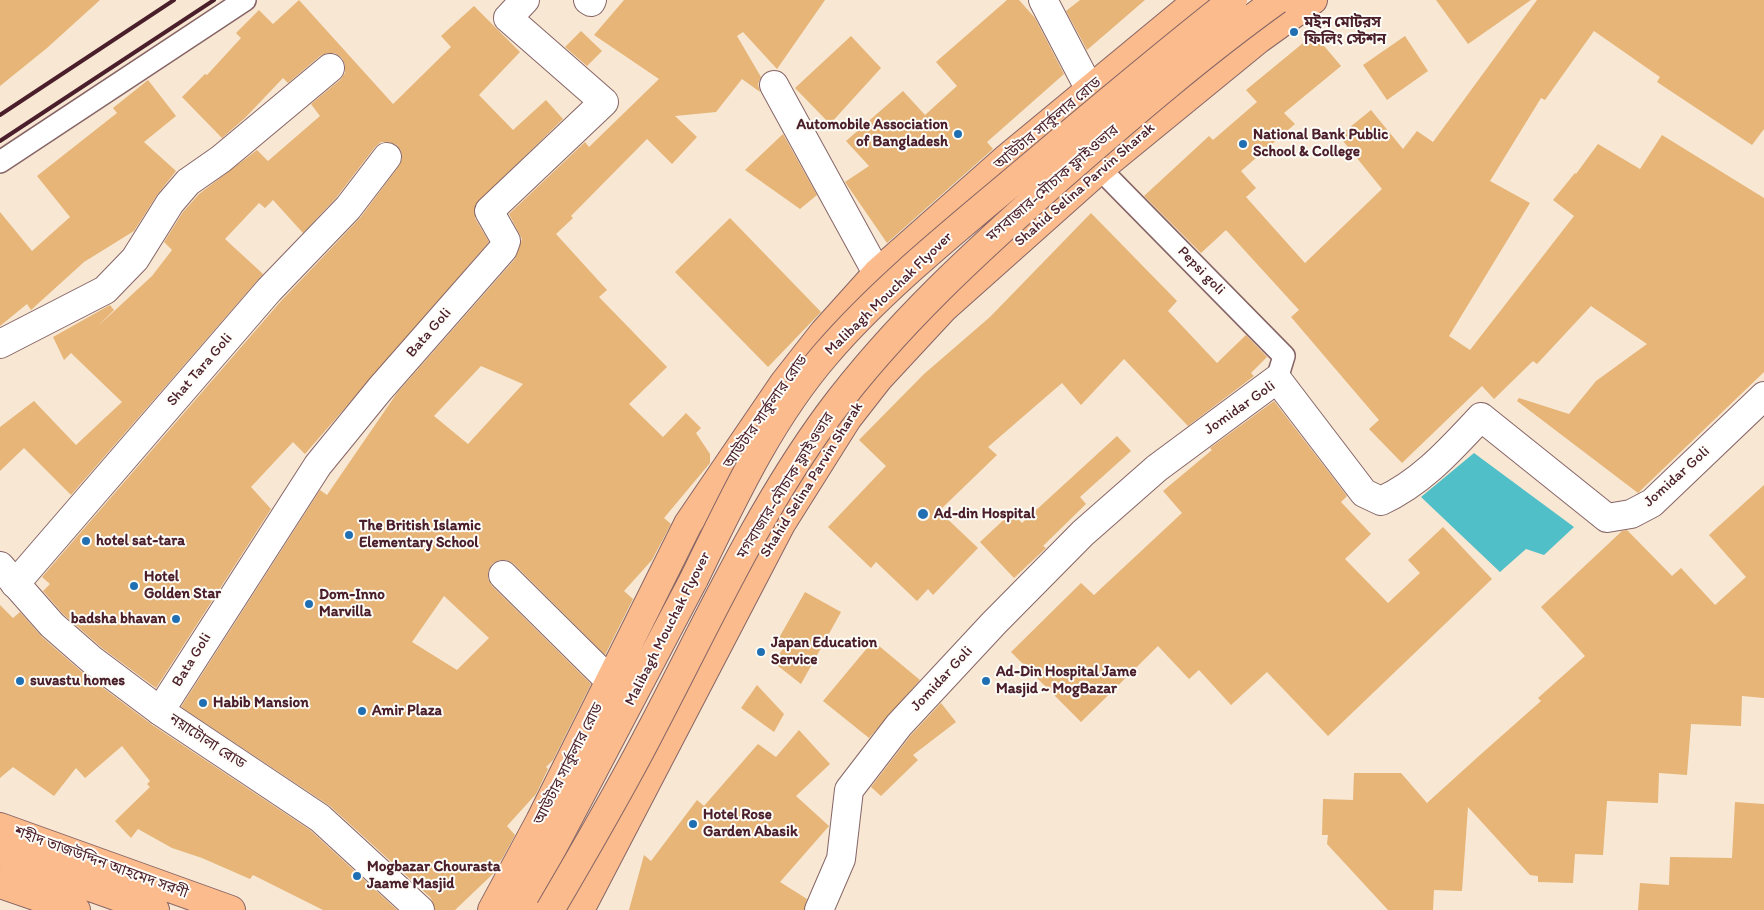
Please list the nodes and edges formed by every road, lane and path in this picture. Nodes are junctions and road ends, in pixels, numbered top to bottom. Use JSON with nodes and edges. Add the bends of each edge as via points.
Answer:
{"nodes":[{"id":1,"x":245,"y":0,"type":"edge"},
{"id":2,"x":525,"y":0,"type":"edge"},
{"id":3,"x":588,"y":0,"type":"edge"},
{"id":4,"x":592,"y":0,"type":"edge"},
{"id":5,"x":1043,"y":0,"type":"edge"},
{"id":6,"x":1198,"y":0,"type":"edge"},
{"id":7,"x":1233,"y":0,"type":"edge"},
{"id":8,"x":1277,"y":0,"type":"edge"},
{"id":9,"x":1313,"y":0,"type":"edge"},
{"id":10,"x":330,"y":68,"type":"dead end"},
{"id":11,"x":774,"y":85,"type":"dead end"},
{"id":12,"x":1089,"y":88,"type":"junction"},
{"id":13,"x":1131,"y":143,"type":"junction"},
{"id":14,"x":387,"y":157,"type":"dead end"},
{"id":15,"x":1008,"y":157,"type":"junction"},
{"id":16,"x":0,"y":162,"type":"edge"},
{"id":17,"x":1100,"y":168,"type":"junction"},
{"id":18,"x":1056,"y":209,"type":"junction"},
{"id":19,"x":877,"y":273,"type":"junction"},
{"id":20,"x":0,"y":344,"type":"edge"},
{"id":21,"x":1277,"y":378,"type":"junction"},
{"id":22,"x":1764,"y":396,"type":"edge"},
{"id":23,"x":740,"y":484,"type":"junction"},
{"id":24,"x":7,"y":575,"type":"edge"},
{"id":25,"x":503,"y":575,"type":"dead end"},
{"id":26,"x":610,"y":682,"type":"junction"},
{"id":27,"x":160,"y":711,"type":"junction"},
{"id":28,"x":0,"y":827,"type":"edge"},
{"id":29,"x":0,"y":855,"type":"edge"},
{"id":30,"x":0,"y":884,"type":"edge"},
{"id":31,"x":0,"y":903,"type":"edge"},
{"id":32,"x":21,"y":910,"type":"edge"},
{"id":33,"x":76,"y":910,"type":"edge"},
{"id":34,"x":156,"y":910,"type":"edge"},
{"id":35,"x":231,"y":910,"type":"edge"},
{"id":36,"x":420,"y":910,"type":"edge"},
{"id":37,"x":492,"y":910,"type":"edge"},
{"id":38,"x":497,"y":910,"type":"edge"},
{"id":39,"x":520,"y":910,"type":"edge"},
{"id":40,"x":550,"y":910,"type":"edge"},
{"id":41,"x":580,"y":910,"type":"edge"},
{"id":42,"x":819,"y":910,"type":"edge"}],
"edges":[{"from":1,"to":16,"type":"street"},
{"from":2,"to":27,"type":"street","name":"Bata Goli","via":[[508,18],[604,102],[489,211],[506,241],[503,249],[318,465]]},
{"from":3,"to":4,"type":"street"},
{"from":5,"to":12,"type":"street"},
{"from":6,"to":12,"type":"main road","name":"আউটার সার্কুলার রোড"},
{"from":7,"to":23,"type":"main road","name":"Malibagh Mouchak Flyover","bridge":true,"via":[[963,224],[866,313],[826,354],[799,390]]},
{"from":8,"to":40,"type":"main road","name":"মগবাজার-মৌচাক ফ্লাইওভার","bridge":true,"via":[[1179,76],[994,235],[933,293],[869,362],[828,415],[763,518],[648,736]]},
{"from":9,"to":13,"type":"main road","name":"Shahid Selina Parvin Sharak","via":[[1259,39]]},
{"from":10,"to":20,"type":"street","via":[[221,159],[188,182],[170,203],[135,259],[104,290]]},
{"from":11,"to":19,"type":"street"},
{"from":12,"to":13,"type":"main road"},
{"from":12,"to":15,"type":"main road","name":"আউটার সার্কুলার রোড"},
{"from":13,"to":17,"type":"main road","name":"Shahid Selina Parvin Sharak"},
{"from":14,"to":24,"type":"street","name":"Shat Tara Goli","via":[[348,208]]},
{"from":15,"to":18,"type":"main road"},
{"from":15,"to":19,"type":"main road","name":"আউটার সার্কুলার রোড"},
{"from":17,"to":18,"type":"main road","name":"Shahid Selina Parvin Sharak"},
{"from":17,"to":21,"type":"street","name":"Pepsi goli","via":[[1284,356]]},
{"from":18,"to":41,"type":"main road","name":"Shahid Selina Parvin Sharak","via":[[944,308],[879,378],[847,419],[781,524]]},
{"from":19,"to":26,"type":"main road","name":"আউটার সার্কুলার রোড","via":[[824,332],[784,384],[688,524]]},
{"from":21,"to":22,"type":"street","name":"Jomidar Goli","via":[[1364,493],[1381,501],[1401,492],[1436,465],[1481,417],[1606,518],[1632,514],[1652,503]]},
{"from":21,"to":42,"type":"street","name":"Jomidar Goli","via":[[1157,468],[1083,534],[899,725],[849,790],[841,859]]},
{"from":23,"to":38,"type":"main road","via":[[703,525],[684,555],[563,799],[518,883]]},
{"from":23,"to":39,"type":"main road","name":"Malibagh Mouchak Flyover","bridge":true,"via":[[690,588]]},
{"from":24,"to":27,"type":"street","name":"নয়াটোলা রোড","via":[[92,660]]},
{"from":25,"to":26,"type":"street"},
{"from":26,"to":37,"type":"main road","name":"আউটার সার্কুলার রোড"},
{"from":27,"to":36,"type":"street","name":"নয়াটোলা রোড","via":[[320,818]]},
{"from":28,"to":35,"type":"main road","name":"শহীদ তাজউদ্দিন আহমেদ সরণী"},
{"from":29,"to":34,"type":"main road"},
{"from":30,"to":33,"type":"main road"},
{"from":31,"to":32,"type":"main road"}]}
